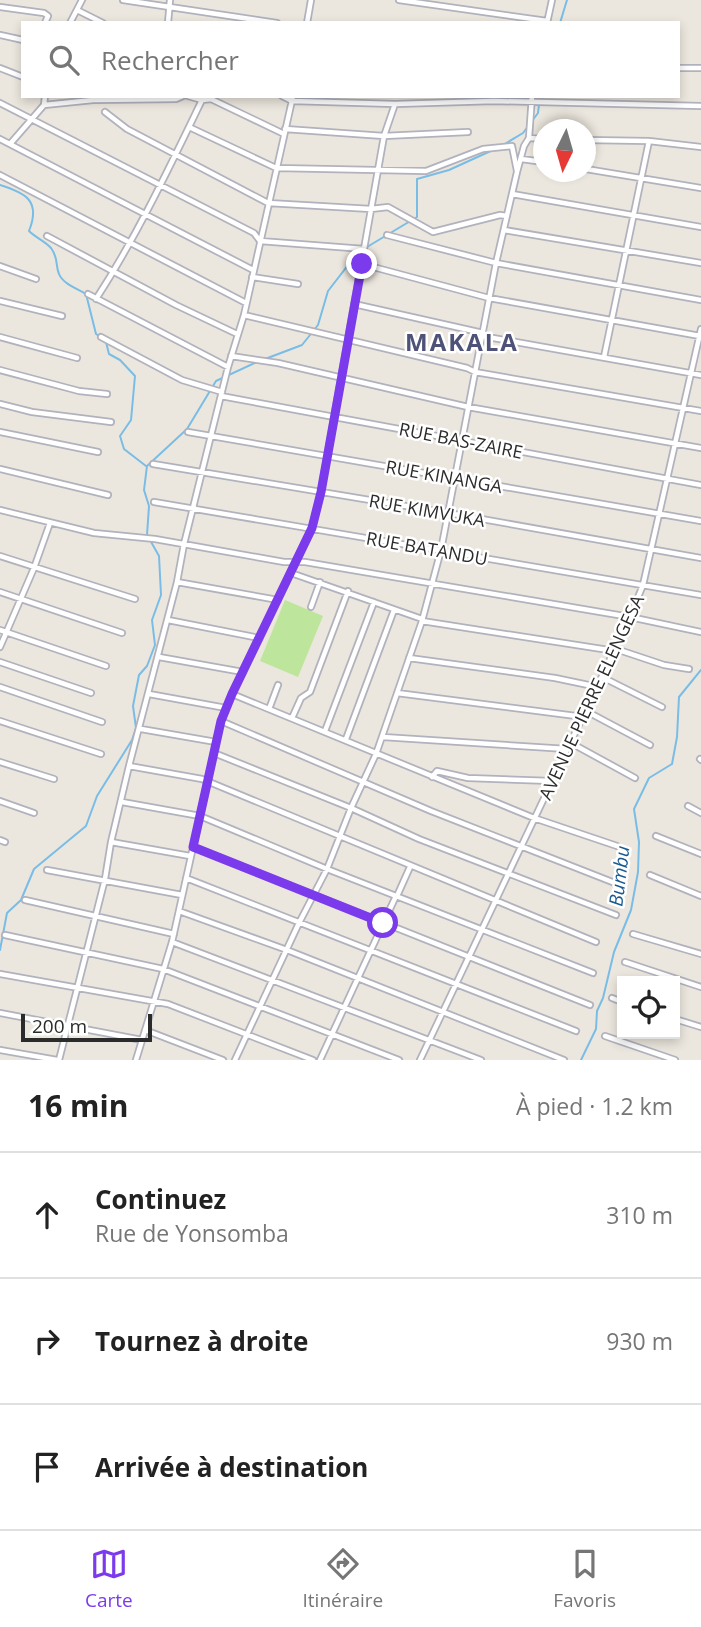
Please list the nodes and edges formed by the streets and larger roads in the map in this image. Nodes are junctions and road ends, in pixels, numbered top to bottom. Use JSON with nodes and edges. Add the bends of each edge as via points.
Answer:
{"nodes":[{"id":1,"x":82,"y":0,"type":"edge"},
{"id":2,"x":123,"y":0,"type":"edge"},
{"id":3,"x":311,"y":0,"type":"edge"},
{"id":4,"x":398,"y":0,"type":"edge"},
{"id":5,"x":552,"y":0,"type":"edge"},
{"id":6,"x":170,"y":3,"type":"edge"},
{"id":7,"x":0,"y":7,"type":"edge"},
{"id":8,"x":77,"y":10,"type":"junction"},
{"id":9,"x":47,"y":21,"type":"edge"},
{"id":10,"x":71,"y":21,"type":"edge"},
{"id":11,"x":99,"y":21,"type":"edge"},
{"id":12,"x":168,"y":21,"type":"edge"},
{"id":13,"x":266,"y":21,"type":"edge"},
{"id":14,"x":307,"y":21,"type":"edge"},
{"id":15,"x":540,"y":21,"type":"edge"},
{"id":16,"x":547,"y":21,"type":"edge"},
{"id":17,"x":0,"y":35,"type":"edge"},
{"id":18,"x":21,"y":40,"type":"edge"},
{"id":19,"x":0,"y":68,"type":"edge"},
{"id":20,"x":680,"y":68,"type":"edge"},
{"id":21,"x":701,"y":68,"type":"edge"},
{"id":22,"x":21,"y":76,"type":"edge"},
{"id":23,"x":45,"y":98,"type":"edge"},
{"id":24,"x":179,"y":98,"type":"edge"},
{"id":25,"x":204,"y":98,"type":"edge"},
{"id":26,"x":292,"y":99,"type":"edge"},
{"id":27,"x":531,"y":99,"type":"edge"},
{"id":28,"x":0,"y":103,"type":"edge"},
{"id":29,"x":395,"y":104,"type":"junction"},
{"id":30,"x":44,"y":105,"type":"junction"},
{"id":31,"x":701,"y":106,"type":"edge"},
{"id":32,"x":105,"y":112,"type":"dead end"},
{"id":33,"x":33,"y":120,"type":"junction"},
{"id":34,"x":188,"y":127,"type":"junction"},
{"id":35,"x":285,"y":132,"type":"junction"},
{"id":36,"x":468,"y":132,"type":"dead end"},
{"id":37,"x":384,"y":136,"type":"junction"},
{"id":38,"x":529,"y":138,"type":"junction"},
{"id":39,"x":533,"y":138,"type":"edge"},
{"id":40,"x":0,"y":139,"type":"edge"},
{"id":41,"x":596,"y":140,"type":"edge"},
{"id":42,"x":649,"y":141,"type":"junction"},
{"id":43,"x":10,"y":144,"type":"junction"},
{"id":44,"x":701,"y":147,"type":"edge"},
{"id":45,"x":177,"y":154,"type":"junction"},
{"id":46,"x":521,"y":159,"type":"junction"},
{"id":47,"x":533,"y":161,"type":"edge"},
{"id":48,"x":276,"y":168,"type":"junction"},
{"id":49,"x":377,"y":169,"type":"junction"},
{"id":50,"x":596,"y":171,"type":"edge"},
{"id":51,"x":517,"y":172,"type":"junction"},
{"id":52,"x":0,"y":175,"type":"edge"},
{"id":53,"x":642,"y":178,"type":"junction"},
{"id":54,"x":161,"y":185,"type":"junction"},
{"id":55,"x":701,"y":188,"type":"edge"},
{"id":56,"x":512,"y":194,"type":"junction"},
{"id":57,"x":268,"y":203,"type":"junction"},
{"id":58,"x":371,"y":209,"type":"junction"},
{"id":59,"x":145,"y":214,"type":"junction"},
{"id":60,"x":634,"y":215,"type":"junction"},
{"id":61,"x":507,"y":216,"type":"junction"},
{"id":62,"x":701,"y":227,"type":"edge"},
{"id":63,"x":504,"y":230,"type":"junction"},
{"id":64,"x":387,"y":235,"type":"dead end"},
{"id":65,"x":47,"y":236,"type":"dead end"},
{"id":66,"x":260,"y":241,"type":"junction"},
{"id":67,"x":130,"y":242,"type":"junction"},
{"id":68,"x":364,"y":249,"type":"junction"},
{"id":69,"x":627,"y":250,"type":"junction"},
{"id":70,"x":701,"y":262,"type":"edge"},
{"id":71,"x":496,"y":263,"type":"junction"},
{"id":72,"x":362,"y":264,"type":"junction"},
{"id":73,"x":0,"y":266,"type":"edge"},
{"id":74,"x":253,"y":270,"type":"junction"},
{"id":75,"x":114,"y":271,"type":"junction"},
{"id":76,"x":251,"y":277,"type":"junction"},
{"id":77,"x":36,"y":279,"type":"dead end"},
{"id":78,"x":298,"y":284,"type":"dead end"},
{"id":79,"x":620,"y":286,"type":"junction"},
{"id":80,"x":88,"y":294,"type":"dead end"},
{"id":81,"x":489,"y":298,"type":"junction"},
{"id":82,"x":96,"y":299,"type":"junction"},
{"id":83,"x":701,"y":300,"type":"edge"},
{"id":84,"x":0,"y":301,"type":"edge"},
{"id":85,"x":246,"y":303,"type":"junction"},
{"id":86,"x":354,"y":304,"type":"junction"},
{"id":87,"x":244,"y":315,"type":"junction"},
{"id":88,"x":61,"y":316,"type":"dead end"},
{"id":89,"x":611,"y":320,"type":"junction"},
{"id":90,"x":701,"y":329,"type":"edge"},
{"id":91,"x":237,"y":334,"type":"junction"},
{"id":92,"x":483,"y":335,"type":"junction"},
{"id":93,"x":700,"y":336,"type":"edge"},
{"id":94,"x":0,"y":337,"type":"edge"},
{"id":95,"x":101,"y":337,"type":"dead end"},
{"id":96,"x":349,"y":340,"type":"junction"},
{"id":97,"x":231,"y":356,"type":"junction"},
{"id":98,"x":604,"y":357,"type":"junction"},
{"id":99,"x":77,"y":358,"type":"dead end"},
{"id":100,"x":228,"y":367,"type":"junction"},
{"id":101,"x":0,"y":370,"type":"edge"},
{"id":102,"x":475,"y":372,"type":"junction"},
{"id":103,"x":691,"y":373,"type":"junction"},
{"id":104,"x":701,"y":375,"type":"edge"},
{"id":105,"x":341,"y":378,"type":"junction"},
{"id":106,"x":107,"y":394,"type":"dead end"},
{"id":107,"x":221,"y":394,"type":"junction"},
{"id":108,"x":0,"y":404,"type":"edge"},
{"id":109,"x":468,"y":407,"type":"junction"},
{"id":110,"x":682,"y":407,"type":"junction"},
{"id":111,"x":701,"y":411,"type":"edge"},
{"id":112,"x":333,"y":415,"type":"junction"},
{"id":113,"x":111,"y":422,"type":"dead end"},
{"id":114,"x":0,"y":432,"type":"edge"},
{"id":115,"x":188,"y":432,"type":"dead end"},
{"id":116,"x":211,"y":437,"type":"junction"},
{"id":117,"x":461,"y":440,"type":"junction"},
{"id":118,"x":673,"y":443,"type":"junction"},
{"id":119,"x":701,"y":448,"type":"edge"},
{"id":120,"x":97,"y":452,"type":"dead end"},
{"id":121,"x":326,"y":456,"type":"junction"},
{"id":122,"x":153,"y":464,"type":"dead end"},
{"id":123,"x":0,"y":469,"type":"edge"},
{"id":124,"x":202,"y":474,"type":"junction"},
{"id":125,"x":455,"y":477,"type":"junction"},
{"id":126,"x":666,"y":479,"type":"junction"},
{"id":127,"x":701,"y":485,"type":"edge"},
{"id":128,"x":321,"y":492,"type":"junction"},
{"id":129,"x":108,"y":495,"type":"dead end"},
{"id":130,"x":154,"y":502,"type":"dead end"},
{"id":131,"x":194,"y":508,"type":"junction"},
{"id":132,"x":0,"y":510,"type":"edge"},
{"id":133,"x":448,"y":513,"type":"junction"},
{"id":134,"x":659,"y":514,"type":"junction"},
{"id":135,"x":701,"y":521,"type":"edge"},
{"id":136,"x":50,"y":523,"type":"junction"},
{"id":137,"x":312,"y":528,"type":"junction"},
{"id":138,"x":184,"y":544,"type":"junction"},
{"id":139,"x":441,"y":550,"type":"junction"},
{"id":140,"x":650,"y":550,"type":"junction"},
{"id":141,"x":0,"y":556,"type":"edge"},
{"id":142,"x":701,"y":558,"type":"edge"},
{"id":143,"x":296,"y":562,"type":"junction"},
{"id":144,"x":34,"y":568,"type":"junction"},
{"id":145,"x":291,"y":573,"type":"junction"},
{"id":146,"x":177,"y":582,"type":"junction"},
{"id":147,"x":320,"y":582,"type":"junction"},
{"id":148,"x":432,"y":584,"type":"junction"},
{"id":149,"x":643,"y":585,"type":"junction"},
{"id":150,"x":348,"y":591,"type":"junction"},
{"id":151,"x":0,"y":592,"type":"edge"},
{"id":152,"x":701,"y":595,"type":"edge"},
{"id":153,"x":20,"y":599,"type":"junction"},
{"id":154,"x":135,"y":600,"type":"dead end"},
{"id":155,"x":278,"y":600,"type":"junction"},
{"id":156,"x":374,"y":603,"type":"junction"},
{"id":157,"x":311,"y":607,"type":"dead end"},
{"id":158,"x":394,"y":610,"type":"junction"},
{"id":159,"x":631,"y":617,"type":"junction"},
{"id":160,"x":168,"y":620,"type":"junction"},
{"id":161,"x":422,"y":620,"type":"junction"},
{"id":162,"x":0,"y":629,"type":"edge"},
{"id":163,"x":6,"y":632,"type":"junction"},
{"id":164,"x":701,"y":632,"type":"edge"},
{"id":165,"x":122,"y":633,"type":"dead end"},
{"id":166,"x":259,"y":638,"type":"junction"},
{"id":167,"x":0,"y":647,"type":"edge"},
{"id":168,"x":615,"y":650,"type":"junction"},
{"id":169,"x":159,"y":657,"type":"junction"},
{"id":170,"x":409,"y":658,"type":"junction"},
{"id":171,"x":0,"y":662,"type":"edge"},
{"id":172,"x":106,"y":666,"type":"dead end"},
{"id":173,"x":689,"y":669,"type":"dead end"},
{"id":174,"x":243,"y":672,"type":"junction"},
{"id":175,"x":602,"y":677,"type":"junction"},
{"id":176,"x":278,"y":685,"type":"dead end"},
{"id":177,"x":0,"y":687,"type":"edge"},
{"id":178,"x":598,"y":687,"type":"junction"},
{"id":179,"x":91,"y":693,"type":"dead end"},
{"id":180,"x":397,"y":693,"type":"junction"},
{"id":181,"x":232,"y":694,"type":"junction"},
{"id":182,"x":149,"y":695,"type":"junction"},
{"id":183,"x":226,"y":708,"type":"junction"},
{"id":184,"x":662,"y":708,"type":"dead end"},
{"id":185,"x":269,"y":709,"type":"junction"},
{"id":186,"x":585,"y":714,"type":"junction"},
{"id":187,"x":292,"y":718,"type":"junction"},
{"id":188,"x":0,"y":721,"type":"edge"},
{"id":189,"x":221,"y":721,"type":"junction"},
{"id":190,"x":102,"y":722,"type":"dead end"},
{"id":191,"x":141,"y":729,"type":"junction"},
{"id":192,"x":325,"y":731,"type":"junction"},
{"id":193,"x":383,"y":737,"type":"junction"},
{"id":194,"x":346,"y":739,"type":"junction"},
{"id":195,"x":216,"y":742,"type":"junction"},
{"id":196,"x":571,"y":743,"type":"junction"},
{"id":197,"x":650,"y":745,"type":"dead end"},
{"id":198,"x":567,"y":749,"type":"junction"},
{"id":199,"x":214,"y":752,"type":"junction"},
{"id":200,"x":101,"y":754,"type":"dead end"},
{"id":201,"x":376,"y":754,"type":"junction"},
{"id":202,"x":0,"y":762,"type":"edge"},
{"id":203,"x":130,"y":766,"type":"junction"},
{"id":204,"x":432,"y":777,"type":"junction"},
{"id":205,"x":54,"y":779,"type":"dead end"},
{"id":206,"x":635,"y":779,"type":"dead end"},
{"id":207,"x":364,"y":781,"type":"junction"},
{"id":208,"x":552,"y":781,"type":"junction"},
{"id":209,"x":208,"y":782,"type":"junction"},
{"id":210,"x":0,"y":801,"type":"edge"},
{"id":211,"x":121,"y":802,"type":"junction"},
{"id":212,"x":688,"y":806,"type":"dead end"},
{"id":213,"x":351,"y":807,"type":"junction"},
{"id":214,"x":34,"y":813,"type":"dead end"},
{"id":215,"x":701,"y":813,"type":"edge"},
{"id":216,"x":200,"y":816,"type":"junction"},
{"id":217,"x":534,"y":818,"type":"junction"},
{"id":218,"x":339,"y":836,"type":"junction"},
{"id":219,"x":656,"y":836,"type":"dead end"},
{"id":220,"x":111,"y":842,"type":"junction"},
{"id":221,"x":618,"y":846,"type":"dead end"},
{"id":222,"x":193,"y":847,"type":"junction"},
{"id":223,"x":522,"y":847,"type":"junction"},
{"id":224,"x":701,"y":855,"type":"edge"},
{"id":225,"x":190,"y":856,"type":"junction"},
{"id":226,"x":410,"y":867,"type":"junction"},
{"id":227,"x":327,"y":869,"type":"junction"},
{"id":228,"x":47,"y":870,"type":"dead end"},
{"id":229,"x":509,"y":875,"type":"junction"},
{"id":230,"x":650,"y":875,"type":"dead end"},
{"id":231,"x":186,"y":878,"type":"junction"},
{"id":232,"x":105,"y":879,"type":"junction"},
{"id":233,"x":620,"y":885,"type":"dead end"},
{"id":234,"x":314,"y":894,"type":"junction"},
{"id":235,"x":182,"y":895,"type":"junction"},
{"id":236,"x":396,"y":896,"type":"junction"},
{"id":237,"x":701,"y":896,"type":"edge"},
{"id":238,"x":25,"y":900,"type":"dead end"},
{"id":239,"x":495,"y":902,"type":"junction"},
{"id":240,"x":179,"y":911,"type":"junction"},
{"id":241,"x":95,"y":915,"type":"junction"},
{"id":242,"x":616,"y":915,"type":"dead end"},
{"id":243,"x":299,"y":923,"type":"junction"},
{"id":244,"x":383,"y":923,"type":"junction"},
{"id":245,"x":483,"y":930,"type":"junction"},
{"id":246,"x":174,"y":934,"type":"junction"},
{"id":247,"x":633,"y":934,"type":"dead end"},
{"id":248,"x":5,"y":935,"type":"dead end"},
{"id":249,"x":172,"y":942,"type":"junction"},
{"id":250,"x":596,"y":942,"type":"dead end"},
{"id":251,"x":286,"y":950,"type":"junction"},
{"id":252,"x":370,"y":951,"type":"junction"},
{"id":253,"x":86,"y":953,"type":"junction"},
{"id":254,"x":701,"y":954,"type":"edge"},
{"id":255,"x":469,"y":958,"type":"junction"},
{"id":256,"x":625,"y":962,"type":"dead end"},
{"id":257,"x":163,"y":969,"type":"junction"},
{"id":258,"x":593,"y":972,"type":"dead end"},
{"id":259,"x":0,"y":974,"type":"edge"},
{"id":260,"x":272,"y":979,"type":"junction"},
{"id":261,"x":358,"y":979,"type":"junction"},
{"id":262,"x":455,"y":985,"type":"junction"},
{"id":263,"x":701,"y":987,"type":"edge"},
{"id":264,"x":78,"y":988,"type":"junction"},
{"id":265,"x":612,"y":998,"type":"dead end"},
{"id":266,"x":617,"y":1000,"type":"edge"},
{"id":267,"x":153,"y":1002,"type":"junction"},
{"id":268,"x":590,"y":1005,"type":"dead end"},
{"id":269,"x":260,"y":1007,"type":"junction"},
{"id":270,"x":345,"y":1007,"type":"junction"},
{"id":271,"x":0,"y":1013,"type":"edge"},
{"id":272,"x":442,"y":1013,"type":"junction"},
{"id":273,"x":680,"y":1021,"type":"edge"},
{"id":274,"x":68,"y":1025,"type":"junction"},
{"id":275,"x":701,"y":1027,"type":"edge"},
{"id":276,"x":145,"y":1030,"type":"junction"},
{"id":277,"x":576,"y":1031,"type":"dead end"},
{"id":278,"x":248,"y":1034,"type":"junction"},
{"id":279,"x":331,"y":1035,"type":"junction"},
{"id":280,"x":605,"y":1036,"type":"dead end"},
{"id":281,"x":142,"y":1040,"type":"junction"},
{"id":282,"x":430,"y":1040,"type":"junction"},
{"id":283,"x":0,"y":1050,"type":"edge"},
{"id":284,"x":58,"y":1060,"type":"edge"},
{"id":285,"x":137,"y":1060,"type":"edge"},
{"id":286,"x":223,"y":1060,"type":"edge"},
{"id":287,"x":234,"y":1060,"type":"edge"},
{"id":288,"x":313,"y":1060,"type":"edge"},
{"id":289,"x":320,"y":1060,"type":"edge"},
{"id":290,"x":399,"y":1060,"type":"edge"},
{"id":291,"x":420,"y":1060,"type":"edge"},
{"id":292,"x":481,"y":1060,"type":"edge"},
{"id":293,"x":564,"y":1060,"type":"edge"},
{"id":294,"x":675,"y":1060,"type":"edge"}],
"edges":[{"from":1,"to":8,"type":"street"},
{"from":2,"to":6,"type":"street"},
{"from":3,"to":14,"type":"street"},
{"from":4,"to":15,"type":"street"},
{"from":5,"to":16,"type":"street"},
{"from":6,"to":12,"type":"street"},
{"from":6,"to":13,"type":"street"},
{"from":7,"to":9,"type":"street","via":[[44,13]]},
{"from":8,"to":10,"type":"street"},
{"from":8,"to":11,"type":"street"},
{"from":17,"to":18,"type":"street"},
{"from":19,"to":22,"type":"street"},
{"from":20,"to":21,"type":"street"},
{"from":23,"to":30,"type":"street"},
{"from":24,"to":30,"type":"street"},
{"from":25,"to":34,"type":"street"},
{"from":25,"to":35,"type":"street"},
{"from":26,"to":29,"type":"street"},
{"from":26,"to":35,"type":"street"},
{"from":27,"to":29,"type":"street"},
{"from":27,"to":31,"type":"street"},
{"from":27,"to":38,"type":"street"},
{"from":28,"to":33,"type":"street"},
{"from":29,"to":37,"type":"street"},
{"from":30,"to":33,"type":"street"},
{"from":32,"to":45,"type":"street","via":[[127,129]]},
{"from":33,"to":43,"type":"street"},
{"from":33,"to":54,"type":"street"},
{"from":34,"to":45,"type":"street"},
{"from":34,"to":48,"type":"street"},
{"from":35,"to":37,"type":"street"},
{"from":35,"to":48,"type":"street"},
{"from":36,"to":37,"type":"street"},
{"from":37,"to":49,"type":"street"},
{"from":38,"to":39,"type":"street"},
{"from":38,"to":46,"type":"street"},
{"from":40,"to":43,"type":"street"},
{"from":41,"to":42,"type":"street"},
{"from":42,"to":44,"type":"street"},
{"from":42,"to":53,"type":"street"},
{"from":43,"to":59,"type":"street"},
{"from":45,"to":54,"type":"street"},
{"from":45,"to":57,"type":"street"},
{"from":46,"to":47,"type":"street"},
{"from":46,"to":51,"type":"street"},
{"from":48,"to":49,"type":"street"},
{"from":48,"to":57,"type":"street"},
{"from":49,"to":51,"type":"street","via":[[426,171],[483,149],[512,146]]},
{"from":49,"to":58,"type":"street"},
{"from":50,"to":53,"type":"street"},
{"from":51,"to":56,"type":"street"},
{"from":52,"to":67,"type":"street"},
{"from":53,"to":55,"type":"street"},
{"from":53,"to":60,"type":"street"},
{"from":54,"to":59,"type":"street"},
{"from":54,"to":66,"type":"street","via":[[254,233]]},
{"from":56,"to":60,"type":"street"},
{"from":56,"to":61,"type":"street"},
{"from":57,"to":58,"type":"street"},
{"from":57,"to":66,"type":"street"},
{"from":58,"to":61,"type":"street","via":[[388,207],[433,232]]},
{"from":58,"to":68,"type":"street"},
{"from":59,"to":67,"type":"street"},
{"from":59,"to":74,"type":"street"},
{"from":60,"to":62,"type":"street"},
{"from":60,"to":69,"type":"street"},
{"from":61,"to":63,"type":"street"},
{"from":63,"to":69,"type":"street"},
{"from":63,"to":71,"type":"street"},
{"from":64,"to":71,"type":"street"},
{"from":65,"to":75,"type":"street"},
{"from":66,"to":68,"type":"street"},
{"from":66,"to":74,"type":"street"},
{"from":67,"to":75,"type":"street"},
{"from":67,"to":85,"type":"street"},
{"from":68,"to":72,"type":"street"},
{"from":69,"to":70,"type":"street"},
{"from":69,"to":79,"type":"street"},
{"from":71,"to":79,"type":"street"},
{"from":71,"to":81,"type":"street"},
{"from":72,"to":81,"type":"street"},
{"from":72,"to":86,"type":"street"},
{"from":73,"to":77,"type":"street"},
{"from":74,"to":76,"type":"street"},
{"from":75,"to":82,"type":"street"},
{"from":75,"to":91,"type":"street"},
{"from":76,"to":78,"type":"street"},
{"from":76,"to":85,"type":"street"},
{"from":79,"to":83,"type":"street"},
{"from":79,"to":89,"type":"street"},
{"from":80,"to":82,"type":"street"},
{"from":81,"to":89,"type":"street"},
{"from":81,"to":92,"type":"street"},
{"from":82,"to":100,"type":"street"},
{"from":84,"to":88,"type":"street"},
{"from":85,"to":87,"type":"street"},
{"from":86,"to":92,"type":"street"},
{"from":86,"to":96,"type":"street"},
{"from":87,"to":91,"type":"street"},
{"from":87,"to":96,"type":"street"},
{"from":89,"to":93,"type":"street"},
{"from":89,"to":98,"type":"street"},
{"from":90,"to":93,"type":"street","name":"AVENUE PIERRE ELENGESA"},
{"from":91,"to":97,"type":"street"},
{"from":92,"to":98,"type":"street"},
{"from":92,"to":102,"type":"street"},
{"from":93,"to":103,"type":"street","name":"AVENUE PIERRE ELENGESA"},
{"from":94,"to":99,"type":"street"},
{"from":95,"to":107,"type":"street","name":"RUE BAS-ZAIRE","via":[[182,380]]},
{"from":96,"to":102,"type":"street"},
{"from":96,"to":105,"type":"street"},
{"from":97,"to":100,"type":"street"},
{"from":97,"to":105,"type":"street"},
{"from":98,"to":103,"type":"street"},
{"from":100,"to":107,"type":"street"},
{"from":101,"to":106,"type":"street"},
{"from":102,"to":109,"type":"street"},
{"from":102,"to":110,"type":"street"},
{"from":103,"to":104,"type":"street"},
{"from":103,"to":110,"type":"street","name":"AVENUE PIERRE ELENGESA"},
{"from":105,"to":109,"type":"street"},
{"from":105,"to":112,"type":"street"},
{"from":107,"to":112,"type":"street","name":"RUE BAS-ZAIRE"},
{"from":107,"to":116,"type":"street"},
{"from":108,"to":113,"type":"street"},
{"from":109,"to":117,"type":"street"},
{"from":109,"to":118,"type":"street"},
{"from":110,"to":111,"type":"street"},
{"from":110,"to":118,"type":"street","name":"AVENUE PIERRE ELENGESA"},
{"from":112,"to":117,"type":"street","name":"RUE BAS-ZAIRE"},
{"from":112,"to":121,"type":"street"},
{"from":114,"to":120,"type":"street"},
{"from":115,"to":116,"type":"street","name":"RUE KINANGA"},
{"from":116,"to":121,"type":"street","name":"RUE KINANGA"},
{"from":116,"to":124,"type":"street"},
{"from":117,"to":125,"type":"street"},
{"from":117,"to":126,"type":"street","name":"RUE BAS-ZAIRE"},
{"from":118,"to":119,"type":"street"},
{"from":118,"to":126,"type":"street","name":"AVENUE PIERRE ELENGESA"},
{"from":121,"to":125,"type":"street","name":"RUE KINANGA"},
{"from":121,"to":128,"type":"street"},
{"from":122,"to":124,"type":"street","name":"RUE KIMVUKA"},
{"from":123,"to":129,"type":"street"},
{"from":124,"to":128,"type":"street","name":"RUE KIMVUKA"},
{"from":124,"to":131,"type":"street"},
{"from":125,"to":133,"type":"street"},
{"from":125,"to":134,"type":"street","name":"RUE KINANGA"},
{"from":126,"to":127,"type":"street","name":"RUE BAS-ZAIRE"},
{"from":126,"to":134,"type":"street","name":"AVENUE PIERRE ELENGESA"},
{"from":128,"to":133,"type":"street","name":"RUE KIMVUKA"},
{"from":128,"to":137,"type":"street"},
{"from":130,"to":131,"type":"street","name":"RUE BATANDU"},
{"from":131,"to":137,"type":"street","name":"RUE BATANDU"},
{"from":131,"to":138,"type":"street"},
{"from":132,"to":136,"type":"street"},
{"from":133,"to":139,"type":"street"},
{"from":133,"to":140,"type":"street","name":"RUE KIMVUKA"},
{"from":134,"to":135,"type":"street","name":"RUE KINANGA"},
{"from":134,"to":140,"type":"street","name":"AVENUE PIERRE ELENGESA"},
{"from":136,"to":138,"type":"street"},
{"from":136,"to":144,"type":"street"},
{"from":137,"to":139,"type":"street","name":"RUE BATANDU"},
{"from":137,"to":143,"type":"street"},
{"from":138,"to":143,"type":"street"},
{"from":138,"to":146,"type":"street"},
{"from":139,"to":148,"type":"street"},
{"from":139,"to":149,"type":"street","name":"RUE BATANDU"},
{"from":140,"to":142,"type":"street","name":"RUE KIMVUKA"},
{"from":140,"to":149,"type":"street","name":"AVENUE PIERRE ELENGESA"},
{"from":141,"to":144,"type":"street"},
{"from":143,"to":145,"type":"street"},
{"from":143,"to":148,"type":"street"},
{"from":144,"to":153,"type":"street"},
{"from":144,"to":154,"type":"street"},
{"from":145,"to":147,"type":"street"},
{"from":145,"to":155,"type":"street"},
{"from":146,"to":155,"type":"street"},
{"from":146,"to":160,"type":"street"},
{"from":147,"to":150,"type":"street"},
{"from":147,"to":157,"type":"street"},
{"from":148,"to":159,"type":"street"},
{"from":148,"to":161,"type":"street"},
{"from":149,"to":152,"type":"street","name":"RUE BATANDU"},
{"from":149,"to":159,"type":"street","name":"AVENUE PIERRE ELENGESA"},
{"from":150,"to":156,"type":"street"},
{"from":150,"to":187,"type":"street","via":[[310,692],[301,698]]},
{"from":151,"to":153,"type":"street"},
{"from":153,"to":163,"type":"street"},
{"from":153,"to":165,"type":"street"},
{"from":155,"to":166,"type":"street"},
{"from":156,"to":158,"type":"street"},
{"from":156,"to":192,"type":"street"},
{"from":158,"to":161,"type":"street"},
{"from":158,"to":194,"type":"street"},
{"from":159,"to":164,"type":"street"},
{"from":159,"to":168,"type":"street","name":"AVENUE PIERRE ELENGESA"},
{"from":160,"to":166,"type":"street"},
{"from":160,"to":169,"type":"street"},
{"from":161,"to":168,"type":"street"},
{"from":161,"to":170,"type":"street"},
{"from":162,"to":163,"type":"street"},
{"from":163,"to":167,"type":"street"},
{"from":163,"to":172,"type":"street"},
{"from":166,"to":174,"type":"street"},
{"from":168,"to":173,"type":"street"},
{"from":168,"to":175,"type":"street","name":"AVENUE PIERRE ELENGESA"},
{"from":169,"to":174,"type":"street"},
{"from":169,"to":182,"type":"street"},
{"from":170,"to":178,"type":"street"},
{"from":170,"to":180,"type":"street"},
{"from":171,"to":179,"type":"street"},
{"from":174,"to":181,"type":"street"},
{"from":175,"to":178,"type":"street","name":"AVENUE PIERRE ELENGESA"},
{"from":175,"to":184,"type":"street"},
{"from":176,"to":185,"type":"street"},
{"from":177,"to":190,"type":"street"},
{"from":178,"to":186,"type":"street","name":"AVENUE PIERRE ELENGESA"},
{"from":180,"to":186,"type":"street"},
{"from":180,"to":193,"type":"street"},
{"from":181,"to":183,"type":"street"},
{"from":181,"to":185,"type":"street"},
{"from":182,"to":183,"type":"street"},
{"from":182,"to":191,"type":"street"},
{"from":183,"to":189,"type":"street"},
{"from":185,"to":187,"type":"street"},
{"from":186,"to":196,"type":"street","name":"AVENUE PIERRE ELENGESA"},
{"from":186,"to":197,"type":"street"},
{"from":187,"to":192,"type":"street"},
{"from":188,"to":200,"type":"street"},
{"from":189,"to":195,"type":"street"},
{"from":189,"to":207,"type":"street"},
{"from":191,"to":195,"type":"street"},
{"from":191,"to":203,"type":"street"},
{"from":192,"to":194,"type":"street"},
{"from":193,"to":198,"type":"street"},
{"from":193,"to":201,"type":"street"},
{"from":194,"to":201,"type":"street"},
{"from":195,"to":199,"type":"street"},
{"from":196,"to":198,"type":"street","name":"AVENUE PIERRE ELENGESA"},
{"from":196,"to":206,"type":"street"},
{"from":198,"to":208,"type":"street","name":"AVENUE PIERRE ELENGESA"},
{"from":199,"to":209,"type":"street"},
{"from":199,"to":213,"type":"street"},
{"from":201,"to":204,"type":"street"},
{"from":201,"to":207,"type":"street"},
{"from":202,"to":205,"type":"street"},
{"from":203,"to":209,"type":"street"},
{"from":203,"to":211,"type":"street"},
{"from":204,"to":208,"type":"street","via":[[437,771],[468,778]]},
{"from":204,"to":217,"type":"street"},
{"from":207,"to":213,"type":"street"},
{"from":207,"to":223,"type":"street"},
{"from":208,"to":217,"type":"street","name":"AVENUE PIERRE ELENGESA"},
{"from":209,"to":216,"type":"street"},
{"from":209,"to":218,"type":"street"},
{"from":210,"to":214,"type":"street"},
{"from":211,"to":216,"type":"street"},
{"from":211,"to":220,"type":"street"},
{"from":212,"to":215,"type":"street"},
{"from":213,"to":218,"type":"street"},
{"from":213,"to":229,"type":"street"},
{"from":216,"to":222,"type":"street"},
{"from":216,"to":227,"type":"street"},
{"from":217,"to":221,"type":"street"},
{"from":217,"to":223,"type":"street","name":"AVENUE PIERRE ELENGESA"},
{"from":218,"to":226,"type":"street"},
{"from":218,"to":227,"type":"street"},
{"from":219,"to":224,"type":"street"},
{"from":220,"to":225,"type":"street"},
{"from":220,"to":232,"type":"street"},
{"from":222,"to":225,"type":"street"},
{"from":222,"to":234,"type":"street"},
{"from":223,"to":229,"type":"street","name":"AVENUE PIERRE ELENGESA"},
{"from":223,"to":233,"type":"street"},
{"from":225,"to":231,"type":"street"},
{"from":226,"to":236,"type":"street"},
{"from":226,"to":239,"type":"street"},
{"from":227,"to":234,"type":"street"},
{"from":227,"to":236,"type":"street"},
{"from":228,"to":232,"type":"street"},
{"from":229,"to":239,"type":"street","name":"AVENUE PIERRE ELENGESA"},
{"from":229,"to":242,"type":"street"},
{"from":230,"to":237,"type":"street"},
{"from":231,"to":235,"type":"street"},
{"from":231,"to":243,"type":"street"},
{"from":232,"to":235,"type":"street"},
{"from":232,"to":241,"type":"street"},
{"from":234,"to":243,"type":"street"},
{"from":234,"to":244,"type":"street"},
{"from":235,"to":240,"type":"street"},
{"from":236,"to":244,"type":"street"},
{"from":236,"to":245,"type":"street"},
{"from":238,"to":241,"type":"street"},
{"from":239,"to":245,"type":"street","name":"AVENUE PIERRE ELENGESA"},
{"from":239,"to":250,"type":"street"},
{"from":240,"to":246,"type":"street"},
{"from":240,"to":251,"type":"street"},
{"from":241,"to":246,"type":"street"},
{"from":241,"to":253,"type":"street"},
{"from":243,"to":251,"type":"street"},
{"from":243,"to":252,"type":"street"},
{"from":244,"to":252,"type":"street"},
{"from":244,"to":255,"type":"street"},
{"from":245,"to":255,"type":"street","name":"AVENUE PIERRE ELENGESA"},
{"from":245,"to":258,"type":"street"},
{"from":246,"to":249,"type":"street"},
{"from":247,"to":254,"type":"street"},
{"from":248,"to":253,"type":"street"},
{"from":249,"to":257,"type":"street"},
{"from":249,"to":260,"type":"street"},
{"from":251,"to":260,"type":"street"},
{"from":251,"to":261,"type":"street"},
{"from":252,"to":261,"type":"street"},
{"from":252,"to":262,"type":"street"},
{"from":253,"to":257,"type":"street"},
{"from":253,"to":264,"type":"street"},
{"from":255,"to":262,"type":"street","name":"AVENUE PIERRE ELENGESA"},
{"from":255,"to":268,"type":"street"},
{"from":256,"to":263,"type":"street"},
{"from":257,"to":267,"type":"street"},
{"from":257,"to":269,"type":"street"},
{"from":259,"to":264,"type":"street"},
{"from":260,"to":269,"type":"street"},
{"from":260,"to":270,"type":"street"},
{"from":261,"to":270,"type":"street"},
{"from":261,"to":272,"type":"street"},
{"from":262,"to":272,"type":"street","name":"AVENUE PIERRE ELENGESA"},
{"from":262,"to":277,"type":"street"},
{"from":264,"to":267,"type":"street"},
{"from":264,"to":274,"type":"street"},
{"from":265,"to":266,"type":"street"},
{"from":267,"to":276,"type":"street"},
{"from":267,"to":278,"type":"street"},
{"from":269,"to":278,"type":"street"},
{"from":269,"to":279,"type":"street"},
{"from":270,"to":279,"type":"street"},
{"from":270,"to":282,"type":"street"},
{"from":271,"to":274,"type":"street"},
{"from":272,"to":282,"type":"street","name":"AVENUE PIERRE ELENGESA"},
{"from":272,"to":293,"type":"street"},
{"from":273,"to":275,"type":"street"},
{"from":274,"to":281,"type":"street"},
{"from":274,"to":284,"type":"street"},
{"from":276,"to":281,"type":"street"},
{"from":276,"to":286,"type":"street"},
{"from":278,"to":287,"type":"street"},
{"from":278,"to":288,"type":"street"},
{"from":279,"to":289,"type":"street"},
{"from":279,"to":290,"type":"street"},
{"from":280,"to":294,"type":"street"},
{"from":281,"to":285,"type":"street"},
{"from":282,"to":291,"type":"street","name":"AVENUE PIERRE ELENGESA"},
{"from":282,"to":292,"type":"street"},
{"from":283,"to":284,"type":"street"}]}
